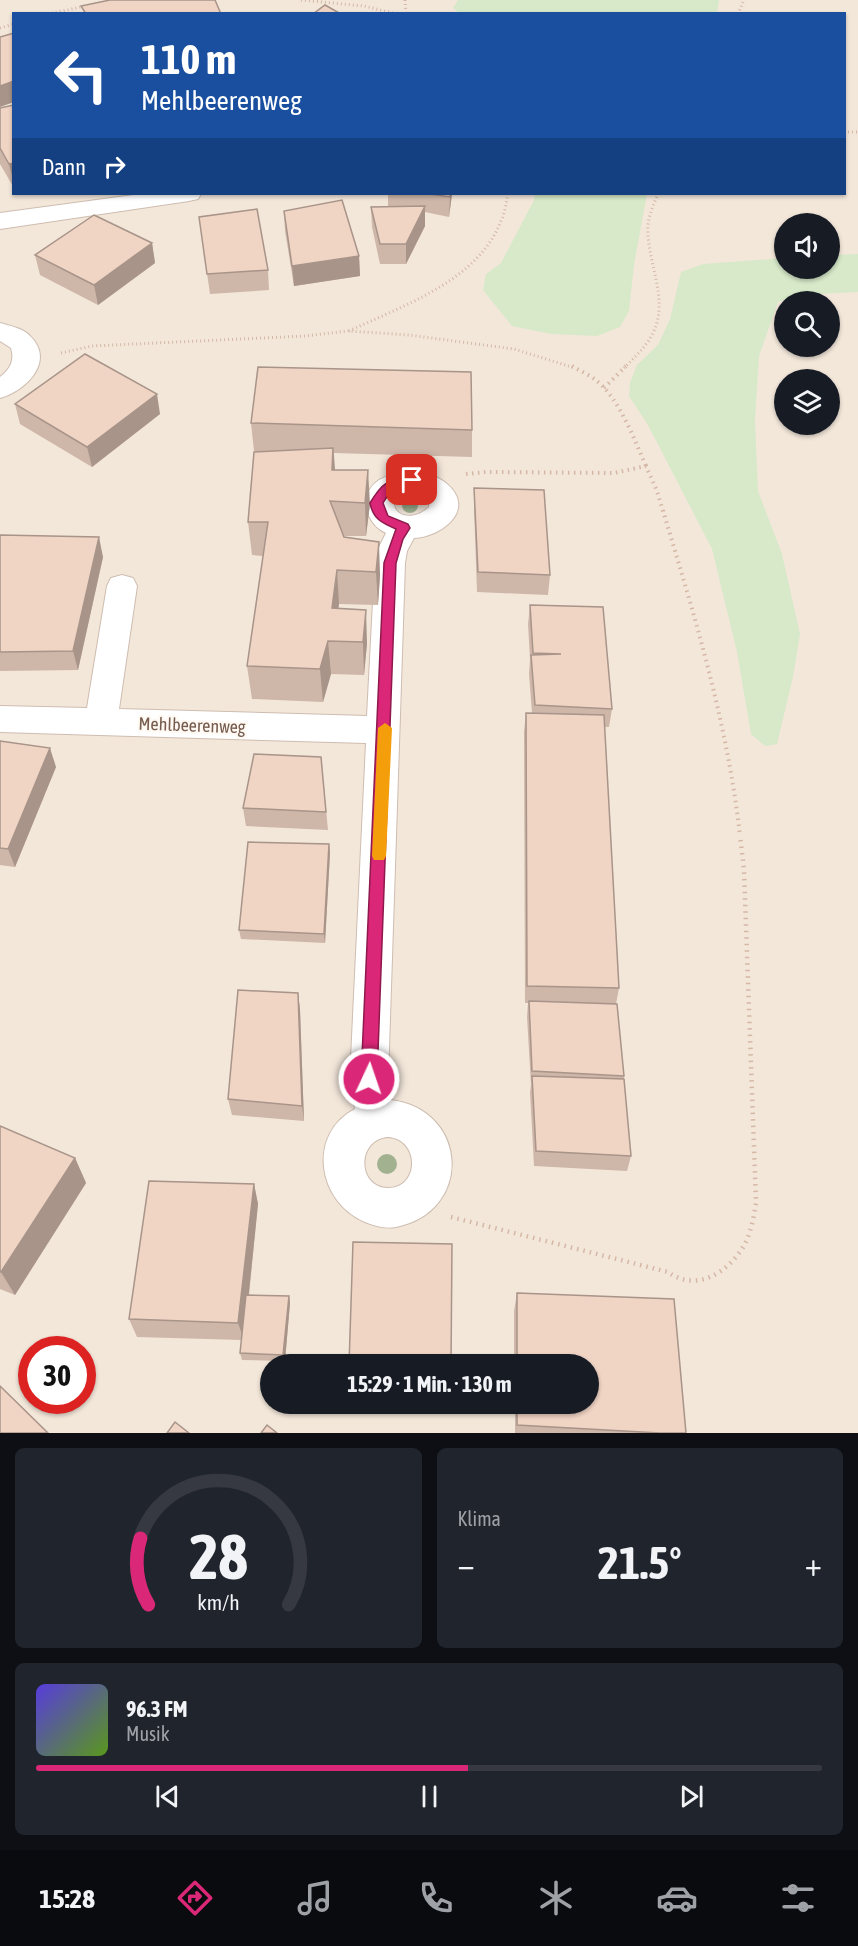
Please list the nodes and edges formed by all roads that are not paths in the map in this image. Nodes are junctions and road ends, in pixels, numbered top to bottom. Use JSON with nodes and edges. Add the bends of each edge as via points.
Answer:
{"nodes":[{"id":1,"x":182,"y":195,"type":"edge"},
{"id":2,"x":0,"y":220,"type":"edge"},
{"id":3,"x":0,"y":332,"type":"edge"},
{"id":4,"x":0,"y":389,"type":"edge"},
{"id":5,"x":404,"y":528,"type":"junction"},
{"id":6,"x":122,"y":586,"type":"dead end"},
{"id":7,"x":0,"y":719,"type":"edge"},
{"id":8,"x":101,"y":722,"type":"junction"},
{"id":9,"x":385,"y":730,"type":"junction"},
{"id":10,"x":379,"y":1120,"type":"junction"}],
"edges":[{"from":1,"to":2,"type":"street"},
{"from":3,"to":4,"type":"street","via":[[18,338],[28,361],[21,375]]},
{"from":5,"to":5,"type":"street","via":[[378,512],[379,495],[402,481],[431,485],[442,497],[442,513],[426,525]]},
{"from":5,"to":9,"type":"street","via":[[390,563]]},
{"from":6,"to":8,"type":"street"},
{"from":7,"to":8,"type":"street","name":"Mehlbeerenweg"},
{"from":8,"to":9,"type":"street","name":"Mehlbeerenweg"},
{"from":9,"to":10,"type":"street","via":[[369,1079]]},
{"from":10,"to":10,"type":"street","via":[[393,1119],[418,1129],[427,1140],[434,1165],[422,1193],[408,1203],[392,1207],[362,1200],[344,1176],[346,1145],[365,1125]]}]}
